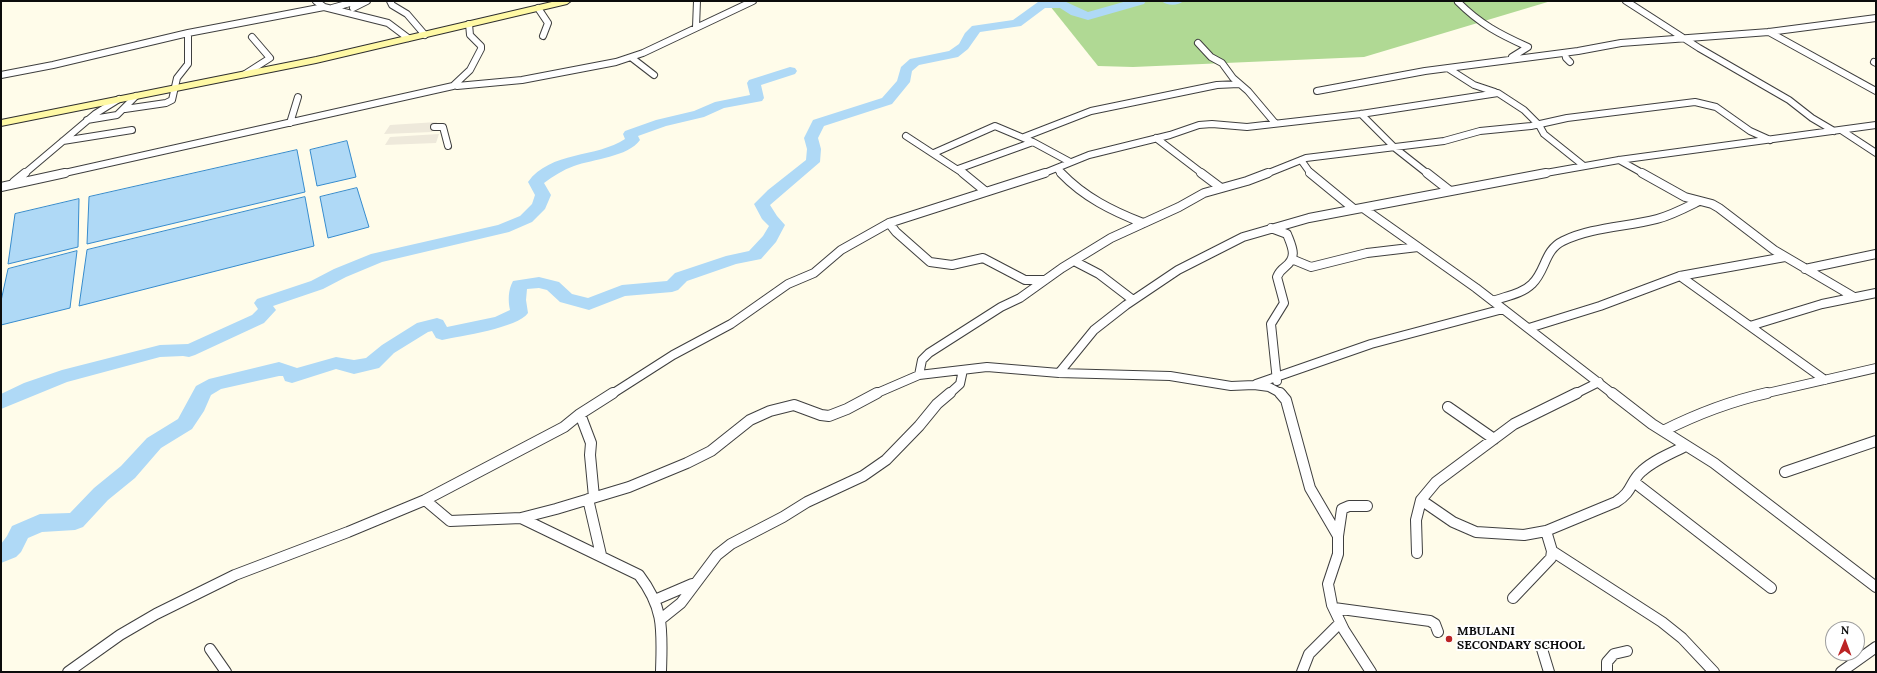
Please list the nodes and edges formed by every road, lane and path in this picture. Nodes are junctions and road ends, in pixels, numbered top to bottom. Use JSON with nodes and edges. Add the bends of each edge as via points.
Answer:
{"nodes":[{"id":1,"x":316,"y":1,"type":"edge"},
{"id":2,"x":357,"y":1,"type":"edge"},
{"id":3,"x":367,"y":1,"type":"edge"},
{"id":4,"x":390,"y":1,"type":"edge"},
{"id":5,"x":697,"y":1,"type":"edge"},
{"id":6,"x":753,"y":1,"type":"edge"},
{"id":7,"x":1626,"y":1,"type":"edge"},
{"id":8,"x":561,"y":2,"type":"edge"},
{"id":9,"x":1458,"y":2,"type":"edge"},
{"id":10,"x":326,"y":8,"type":"junction"},
{"id":11,"x":538,"y":8,"type":"junction"},
{"id":12,"x":345,"y":12,"type":"junction"},
{"id":13,"x":1876,"y":18,"type":"edge"},
{"id":14,"x":469,"y":24,"type":"junction"},
{"id":15,"x":696,"y":28,"type":"junction"},
{"id":16,"x":1769,"y":32,"type":"junction"},
{"id":17,"x":188,"y":33,"type":"junction"},
{"id":18,"x":425,"y":34,"type":"junction"},
{"id":19,"x":252,"y":36,"type":"dead end"},
{"id":20,"x":543,"y":36,"type":"dead end"},
{"id":21,"x":408,"y":38,"type":"junction"},
{"id":22,"x":1682,"y":38,"type":"junction"},
{"id":23,"x":1198,"y":43,"type":"dead end"},
{"id":24,"x":1565,"y":53,"type":"junction"},
{"id":25,"x":632,"y":58,"type":"junction"},
{"id":26,"x":1503,"y":62,"type":"junction"},
{"id":27,"x":1570,"y":62,"type":"dead end"},
{"id":28,"x":1450,"y":69,"type":"junction"},
{"id":29,"x":245,"y":74,"type":"junction"},
{"id":30,"x":1,"y":75,"type":"edge"},
{"id":31,"x":654,"y":75,"type":"dead end"},
{"id":32,"x":1239,"y":84,"type":"junction"},
{"id":33,"x":453,"y":86,"type":"junction"},
{"id":34,"x":174,"y":89,"type":"junction"},
{"id":35,"x":1317,"y":91,"type":"dead end"},
{"id":36,"x":1876,"y":91,"type":"edge"},
{"id":37,"x":1498,"y":93,"type":"junction"},
{"id":38,"x":136,"y":96,"type":"junction"},
{"id":39,"x":298,"y":97,"type":"dead end"},
{"id":40,"x":119,"y":100,"type":"junction"},
{"id":41,"x":125,"y":109,"type":"junction"},
{"id":42,"x":1361,"y":114,"type":"junction"},
{"id":43,"x":87,"y":120,"type":"junction"},
{"id":44,"x":1,"y":123,"type":"edge"},
{"id":45,"x":290,"y":123,"type":"junction"},
{"id":46,"x":1275,"y":124,"type":"junction"},
{"id":47,"x":1539,"y":125,"type":"junction"},
{"id":48,"x":1876,"y":125,"type":"edge"},
{"id":49,"x":434,"y":127,"type":"dead end"},
{"id":50,"x":132,"y":130,"type":"dead end"},
{"id":51,"x":1838,"y":130,"type":"junction"},
{"id":52,"x":906,"y":136,"type":"dead end"},
{"id":53,"x":1024,"y":137,"type":"junction"},
{"id":54,"x":1156,"y":138,"type":"junction"},
{"id":55,"x":1770,"y":140,"type":"junction"},
{"id":56,"x":63,"y":141,"type":"junction"},
{"id":57,"x":1033,"y":142,"type":"junction"},
{"id":58,"x":448,"y":146,"type":"dead end"},
{"id":59,"x":1395,"y":148,"type":"junction"},
{"id":60,"x":934,"y":153,"type":"junction"},
{"id":61,"x":1876,"y":153,"type":"edge"},
{"id":62,"x":1301,"y":160,"type":"junction"},
{"id":63,"x":1619,"y":160,"type":"junction"},
{"id":64,"x":1070,"y":162,"type":"junction"},
{"id":65,"x":1584,"y":166,"type":"junction"},
{"id":66,"x":958,"y":169,"type":"junction"},
{"id":67,"x":1057,"y":169,"type":"junction"},
{"id":68,"x":10,"y":185,"type":"junction"},
{"id":69,"x":1,"y":187,"type":"edge"},
{"id":70,"x":1221,"y":188,"type":"junction"},
{"id":71,"x":985,"y":191,"type":"junction"},
{"id":72,"x":1450,"y":191,"type":"junction"},
{"id":73,"x":1699,"y":201,"type":"junction"},
{"id":74,"x":1359,"y":208,"type":"junction"},
{"id":75,"x":889,"y":223,"type":"junction"},
{"id":76,"x":1143,"y":223,"type":"junction"},
{"id":77,"x":1271,"y":228,"type":"junction"},
{"id":78,"x":1418,"y":247,"type":"junction"},
{"id":79,"x":1876,"y":254,"type":"edge"},
{"id":80,"x":1785,"y":257,"type":"junction"},
{"id":81,"x":1294,"y":260,"type":"junction"},
{"id":82,"x":1074,"y":261,"type":"junction"},
{"id":83,"x":1805,"y":269,"type":"junction"},
{"id":84,"x":1680,"y":276,"type":"junction"},
{"id":85,"x":1045,"y":280,"type":"junction"},
{"id":86,"x":1876,"y":293,"type":"edge"},
{"id":87,"x":1854,"y":297,"type":"junction"},
{"id":88,"x":1133,"y":300,"type":"junction"},
{"id":89,"x":1493,"y":301,"type":"junction"},
{"id":90,"x":1503,"y":308,"type":"junction"},
{"id":91,"x":1750,"y":326,"type":"junction"},
{"id":92,"x":1529,"y":328,"type":"junction"},
{"id":93,"x":1876,"y":368,"type":"edge"},
{"id":94,"x":963,"y":370,"type":"junction"},
{"id":95,"x":1059,"y":373,"type":"junction"},
{"id":96,"x":918,"y":376,"type":"junction"},
{"id":97,"x":1277,"y":376,"type":"junction"},
{"id":98,"x":1825,"y":380,"type":"junction"},
{"id":99,"x":1599,"y":382,"type":"junction"},
{"id":100,"x":1254,"y":385,"type":"junction"},
{"id":101,"x":1278,"y":391,"type":"junction"},
{"id":102,"x":1448,"y":408,"type":"dead end"},
{"id":103,"x":580,"y":414,"type":"junction"},
{"id":104,"x":1663,"y":431,"type":"junction"},
{"id":105,"x":1494,"y":439,"type":"junction"},
{"id":106,"x":1876,"y":441,"type":"edge"},
{"id":107,"x":1686,"y":446,"type":"junction"},
{"id":108,"x":1785,"y":472,"type":"dead end"},
{"id":109,"x":1634,"y":482,"type":"junction"},
{"id":110,"x":591,"y":498,"type":"junction"},
{"id":111,"x":425,"y":500,"type":"junction"},
{"id":112,"x":1421,"y":500,"type":"junction"},
{"id":113,"x":1367,"y":506,"type":"dead end"},
{"id":114,"x":521,"y":518,"type":"junction"},
{"id":115,"x":1546,"y":531,"type":"junction"},
{"id":116,"x":1338,"y":536,"type":"junction"},
{"id":117,"x":1552,"y":551,"type":"junction"},
{"id":118,"x":1418,"y":553,"type":"dead end"},
{"id":119,"x":600,"y":555,"type":"junction"},
{"id":120,"x":694,"y":584,"type":"junction"},
{"id":121,"x":1876,"y":587,"type":"edge"},
{"id":122,"x":1771,"y":588,"type":"dead end"},
{"id":123,"x":1513,"y":598,"type":"dead end"},
{"id":124,"x":657,"y":599,"type":"junction"},
{"id":125,"x":1334,"y":608,"type":"junction"},
{"id":126,"x":661,"y":619,"type":"junction"},
{"id":127,"x":1340,"y":623,"type":"junction"},
{"id":128,"x":1438,"y":632,"type":"dead end"},
{"id":129,"x":1876,"y":647,"type":"edge"},
{"id":130,"x":210,"y":649,"type":"dead end"},
{"id":131,"x":1542,"y":649,"type":"dead end"},
{"id":132,"x":1626,"y":651,"type":"dead end"},
{"id":133,"x":68,"y":672,"type":"edge"},
{"id":134,"x":226,"y":672,"type":"edge"},
{"id":135,"x":661,"y":672,"type":"edge"},
{"id":136,"x":1302,"y":672,"type":"edge"},
{"id":137,"x":1371,"y":672,"type":"edge"},
{"id":138,"x":1549,"y":672,"type":"edge"},
{"id":139,"x":1607,"y":672,"type":"edge"},
{"id":140,"x":1714,"y":672,"type":"edge"},
{"id":141,"x":1840,"y":672,"type":"edge"}],
"edges":[{"from":1,"to":10,"type":"street"},
{"from":2,"to":10,"type":"street"},
{"from":3,"to":12,"type":"street"},
{"from":4,"to":18,"type":"street","via":[[407,14]]},
{"from":5,"to":15,"type":"street"},
{"from":6,"to":15,"type":"street"},
{"from":7,"to":22,"type":"street"},
{"from":8,"to":11,"type":"main road"},
{"from":9,"to":26,"type":"street","via":[[1496,33],[1528,47],[1524,52]]},
{"from":10,"to":12,"type":"street"},
{"from":10,"to":17,"type":"street"},
{"from":11,"to":14,"type":"main road"},
{"from":11,"to":20,"type":"street","via":[[548,23]]},
{"from":12,"to":21,"type":"street","via":[[388,23]]},
{"from":13,"to":16,"type":"street"},
{"from":14,"to":18,"type":"main road"},
{"from":14,"to":33,"type":"street","via":[[470,34],[481,46],[481,50],[471,72],[464,80]]},
{"from":15,"to":25,"type":"street"},
{"from":16,"to":22,"type":"street"},
{"from":16,"to":36,"type":"street"},
{"from":17,"to":30,"type":"street"},
{"from":17,"to":34,"type":"street","via":[[188,64],[178,75]]},
{"from":18,"to":21,"type":"main road"},
{"from":19,"to":29,"type":"street","via":[[270,58]]},
{"from":21,"to":29,"type":"main road"},
{"from":22,"to":24,"type":"street","via":[[1621,43]]},
{"from":22,"to":51,"type":"street","via":[[1789,100],[1812,118]]},
{"from":23,"to":32,"type":"street","via":[[1211,57],[1222,63]]},
{"from":24,"to":26,"type":"street"},
{"from":24,"to":27,"type":"street"},
{"from":25,"to":31,"type":"street"},
{"from":25,"to":33,"type":"street","via":[[582,70]]},
{"from":26,"to":28,"type":"street"},
{"from":28,"to":35,"type":"street","via":[[1425,71]]},
{"from":28,"to":37,"type":"street","via":[[1474,85]]},
{"from":29,"to":34,"type":"main road"},
{"from":32,"to":46,"type":"street","via":[[1248,91]]},
{"from":32,"to":53,"type":"street","via":[[1217,85],[1091,111]]},
{"from":33,"to":45,"type":"street"},
{"from":34,"to":38,"type":"main road"},
{"from":34,"to":41,"type":"street","via":[[173,99],[169,102]]},
{"from":37,"to":42,"type":"street"},
{"from":37,"to":47,"type":"street","via":[[1511,100]]},
{"from":38,"to":40,"type":"main road"},
{"from":38,"to":41,"type":"street"},
{"from":39,"to":45,"type":"street"},
{"from":40,"to":43,"type":"street"},
{"from":40,"to":44,"type":"main road"},
{"from":41,"to":43,"type":"street","via":[[115,116]]},
{"from":42,"to":46,"type":"street"},
{"from":42,"to":59,"type":"street"},
{"from":43,"to":56,"type":"street"},
{"from":45,"to":68,"type":"street"},
{"from":46,"to":54,"type":"street","via":[[1241,128],[1204,124]]},
{"from":47,"to":55,"type":"street","via":[[1567,118],[1698,102],[1715,107],[1749,133]]},
{"from":47,"to":59,"type":"street","via":[[1480,131],[1444,141]]},
{"from":47,"to":65,"type":"street","via":[[1547,137]]},
{"from":48,"to":51,"type":"street"},
{"from":49,"to":58,"type":"street","via":[[443,127],[442,137]]},
{"from":50,"to":56,"type":"street"},
{"from":51,"to":55,"type":"street"},
{"from":51,"to":61,"type":"street"},
{"from":52,"to":60,"type":"street"},
{"from":53,"to":57,"type":"street"},
{"from":53,"to":60,"type":"street","via":[[992,126]]},
{"from":54,"to":64,"type":"street"},
{"from":54,"to":70,"type":"street","via":[[1173,154]]},
{"from":55,"to":63,"type":"street"},
{"from":56,"to":68,"type":"street"},
{"from":57,"to":64,"type":"street"},
{"from":57,"to":66,"type":"street"},
{"from":59,"to":62,"type":"street"},
{"from":59,"to":72,"type":"street"},
{"from":60,"to":66,"type":"street"},
{"from":62,"to":70,"type":"street"},
{"from":62,"to":74,"type":"street","via":[[1310,174]]},
{"from":63,"to":65,"type":"street"},
{"from":63,"to":73,"type":"street","via":[[1671,190]]},
{"from":64,"to":67,"type":"street"},
{"from":65,"to":72,"type":"street"},
{"from":66,"to":71,"type":"street"},
{"from":67,"to":71,"type":"street"},
{"from":67,"to":76,"type":"street","via":[[1078,191],[1089,198],[1110,210]]},
{"from":68,"to":69,"type":"street"},
{"from":70,"to":76,"type":"street","via":[[1198,195],[1179,207]]},
{"from":71,"to":75,"type":"street"},
{"from":72,"to":74,"type":"street"},
{"from":73,"to":80,"type":"street","via":[[1719,208]]},
{"from":73,"to":89,"type":"street","via":[[1658,219],[1599,230],[1561,241],[1548,252],[1542,271],[1532,284]]},
{"from":74,"to":77,"type":"street"},
{"from":74,"to":78,"type":"street"},
{"from":75,"to":85,"type":"street","via":[[930,262],[952,265],[983,258],[1025,280]]},
{"from":75,"to":103,"type":"street","via":[[841,250],[814,273],[788,284],[731,324],[673,355]]},
{"from":76,"to":82,"type":"street","via":[[1111,238]]},
{"from":77,"to":81,"type":"street","via":[[1287,234]]},
{"from":77,"to":88,"type":"street","via":[[1243,237],[1178,270]]},
{"from":78,"to":81,"type":"street","via":[[1367,253],[1311,267]]},
{"from":78,"to":89,"type":"street"},
{"from":79,"to":83,"type":"street"},
{"from":80,"to":83,"type":"street"},
{"from":80,"to":84,"type":"street"},
{"from":81,"to":97,"type":"street","via":[[1280,271],[1277,277],[1284,303],[1271,324]]},
{"from":82,"to":85,"type":"street"},
{"from":82,"to":88,"type":"street","via":[[1100,274]]},
{"from":83,"to":87,"type":"street"},
{"from":84,"to":91,"type":"street"},
{"from":84,"to":92,"type":"street","via":[[1600,306]]},
{"from":85,"to":96,"type":"street","via":[[924,357],[920,363]]},
{"from":86,"to":87,"type":"street"},
{"from":87,"to":91,"type":"street"},
{"from":88,"to":95,"type":"street","via":[[1094,330]]},
{"from":89,"to":90,"type":"street"},
{"from":90,"to":92,"type":"street"},
{"from":90,"to":97,"type":"street","via":[[1371,344]]},
{"from":91,"to":98,"type":"street"},
{"from":92,"to":99,"type":"street"},
{"from":93,"to":98,"type":"street"},
{"from":94,"to":95,"type":"street","via":[[987,367]]},
{"from":94,"to":96,"type":"street"},
{"from":94,"to":120,"type":"street","via":[[960,384],[936,404],[886,460],[863,476],[807,502],[784,517],[731,544],[717,555]]},
{"from":95,"to":100,"type":"street","via":[[1170,376],[1231,386]]},
{"from":96,"to":110,"type":"street","via":[[890,386],[829,416],[794,406],[782,407],[759,415],[710,451],[629,487]]},
{"from":97,"to":100,"type":"street"},
{"from":97,"to":101,"type":"street"},
{"from":98,"to":104,"type":"street","via":[[1745,398],[1700,413]]},
{"from":99,"to":104,"type":"street"},
{"from":99,"to":105,"type":"street","via":[[1514,424]]},
{"from":100,"to":101,"type":"street"},
{"from":101,"to":116,"type":"street","via":[[1286,400],[1310,488]]},
{"from":102,"to":105,"type":"street"},
{"from":103,"to":110,"type":"street","via":[[591,443]]},
{"from":103,"to":111,"type":"street","via":[[564,427]]},
{"from":104,"to":107,"type":"street"},
{"from":105,"to":112,"type":"street","via":[[1436,482]]},
{"from":106,"to":108,"type":"street"},
{"from":107,"to":109,"type":"street","via":[[1650,464],[1640,472]]},
{"from":107,"to":121,"type":"street","via":[[1714,463]]},
{"from":109,"to":115,"type":"street","via":[[1626,496],[1616,502]]},
{"from":109,"to":122,"type":"street"},
{"from":110,"to":114,"type":"street"},
{"from":110,"to":119,"type":"street"},
{"from":111,"to":114,"type":"street","via":[[450,520]]},
{"from":111,"to":133,"type":"street","via":[[235,575],[156,614],[120,635]]},
{"from":112,"to":115,"type":"street","via":[[1453,522],[1476,532],[1524,535]]},
{"from":112,"to":118,"type":"street","via":[[1416,520]]},
{"from":113,"to":116,"type":"street","via":[[1349,506],[1342,509]]},
{"from":114,"to":119,"type":"street"},
{"from":115,"to":117,"type":"street"},
{"from":116,"to":125,"type":"street","via":[[1340,545],[1328,585]]},
{"from":117,"to":123,"type":"street","via":[[1551,558],[1543,568]]},
{"from":117,"to":140,"type":"street","via":[[1662,622],[1682,638]]},
{"from":119,"to":124,"type":"street","via":[[639,575]]},
{"from":120,"to":124,"type":"street"},
{"from":120,"to":126,"type":"street","via":[[681,603]]},
{"from":124,"to":126,"type":"street"},
{"from":125,"to":127,"type":"street"},
{"from":125,"to":128,"type":"street","via":[[1430,621],[1435,624]]},
{"from":126,"to":135,"type":"street"},
{"from":127,"to":136,"type":"street","via":[[1309,654]]},
{"from":127,"to":137,"type":"street"},
{"from":129,"to":141,"type":"street","via":[[1848,669]]},
{"from":130,"to":134,"type":"street"},
{"from":131,"to":138,"type":"street"},
{"from":132,"to":139,"type":"street","via":[[1614,654],[1607,662]]}]}
